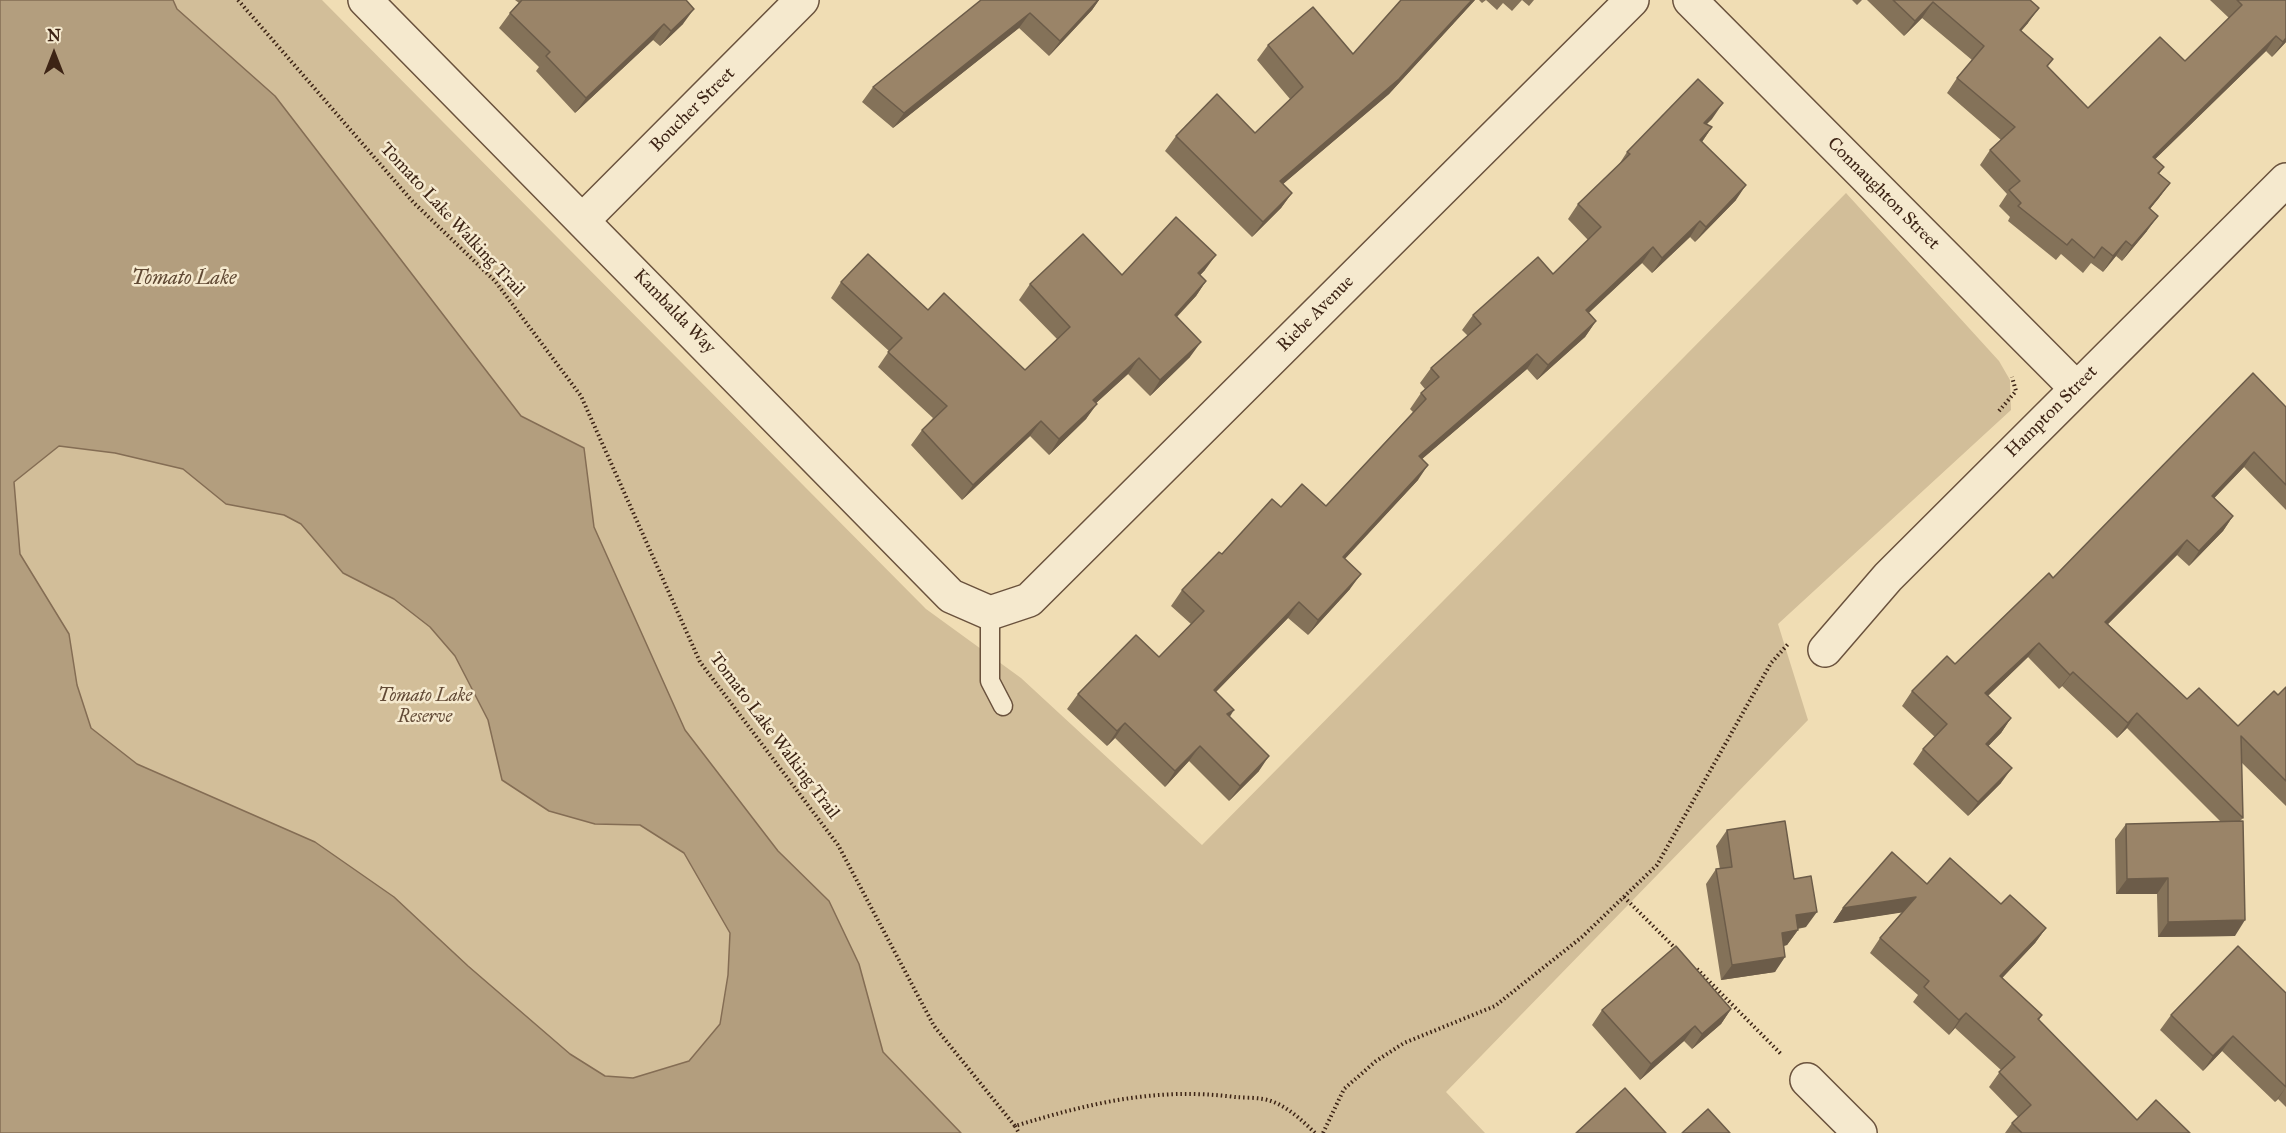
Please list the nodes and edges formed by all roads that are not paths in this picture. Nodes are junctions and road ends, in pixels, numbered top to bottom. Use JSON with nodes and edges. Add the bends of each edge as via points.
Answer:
{"nodes":[{"id":1,"x":365,"y":0,"type":"edge"},
{"id":2,"x":802,"y":0,"type":"edge"},
{"id":3,"x":1632,"y":0,"type":"edge"},
{"id":4,"x":1690,"y":0,"type":"edge"},
{"id":5,"x":2286,"y":180,"type":"edge"},
{"id":6,"x":583,"y":220,"type":"junction"},
{"id":7,"x":2076,"y":388,"type":"junction"},
{"id":8,"x":990,"y":613,"type":"junction"},
{"id":9,"x":1825,"y":650,"type":"dead end"},
{"id":10,"x":1003,"y":706,"type":"dead end"},
{"id":11,"x":1807,"y":1080,"type":"road end"},
{"id":12,"x":1860,"y":1133,"type":"edge"}],
"edges":[{"from":1,"to":6,"type":"street","name":"Kambalda Way"},
{"from":2,"to":6,"type":"street","name":"Boucher Street"},
{"from":3,"to":8,"type":"street","name":"Riebe Avenue","via":[[1029,600]]},
{"from":4,"to":7,"type":"street","name":"Connaughton Street"},
{"from":5,"to":7,"type":"street","name":"Hampton Street"},
{"from":6,"to":8,"type":"street","name":"Kambalda Way","via":[[951,596]]},
{"from":7,"to":9,"type":"street","name":"Hampton Street","via":[[1887,577]]},
{"from":8,"to":10,"type":"lane","via":[[990,681]]},
{"from":11,"to":12,"type":"street"}]}
